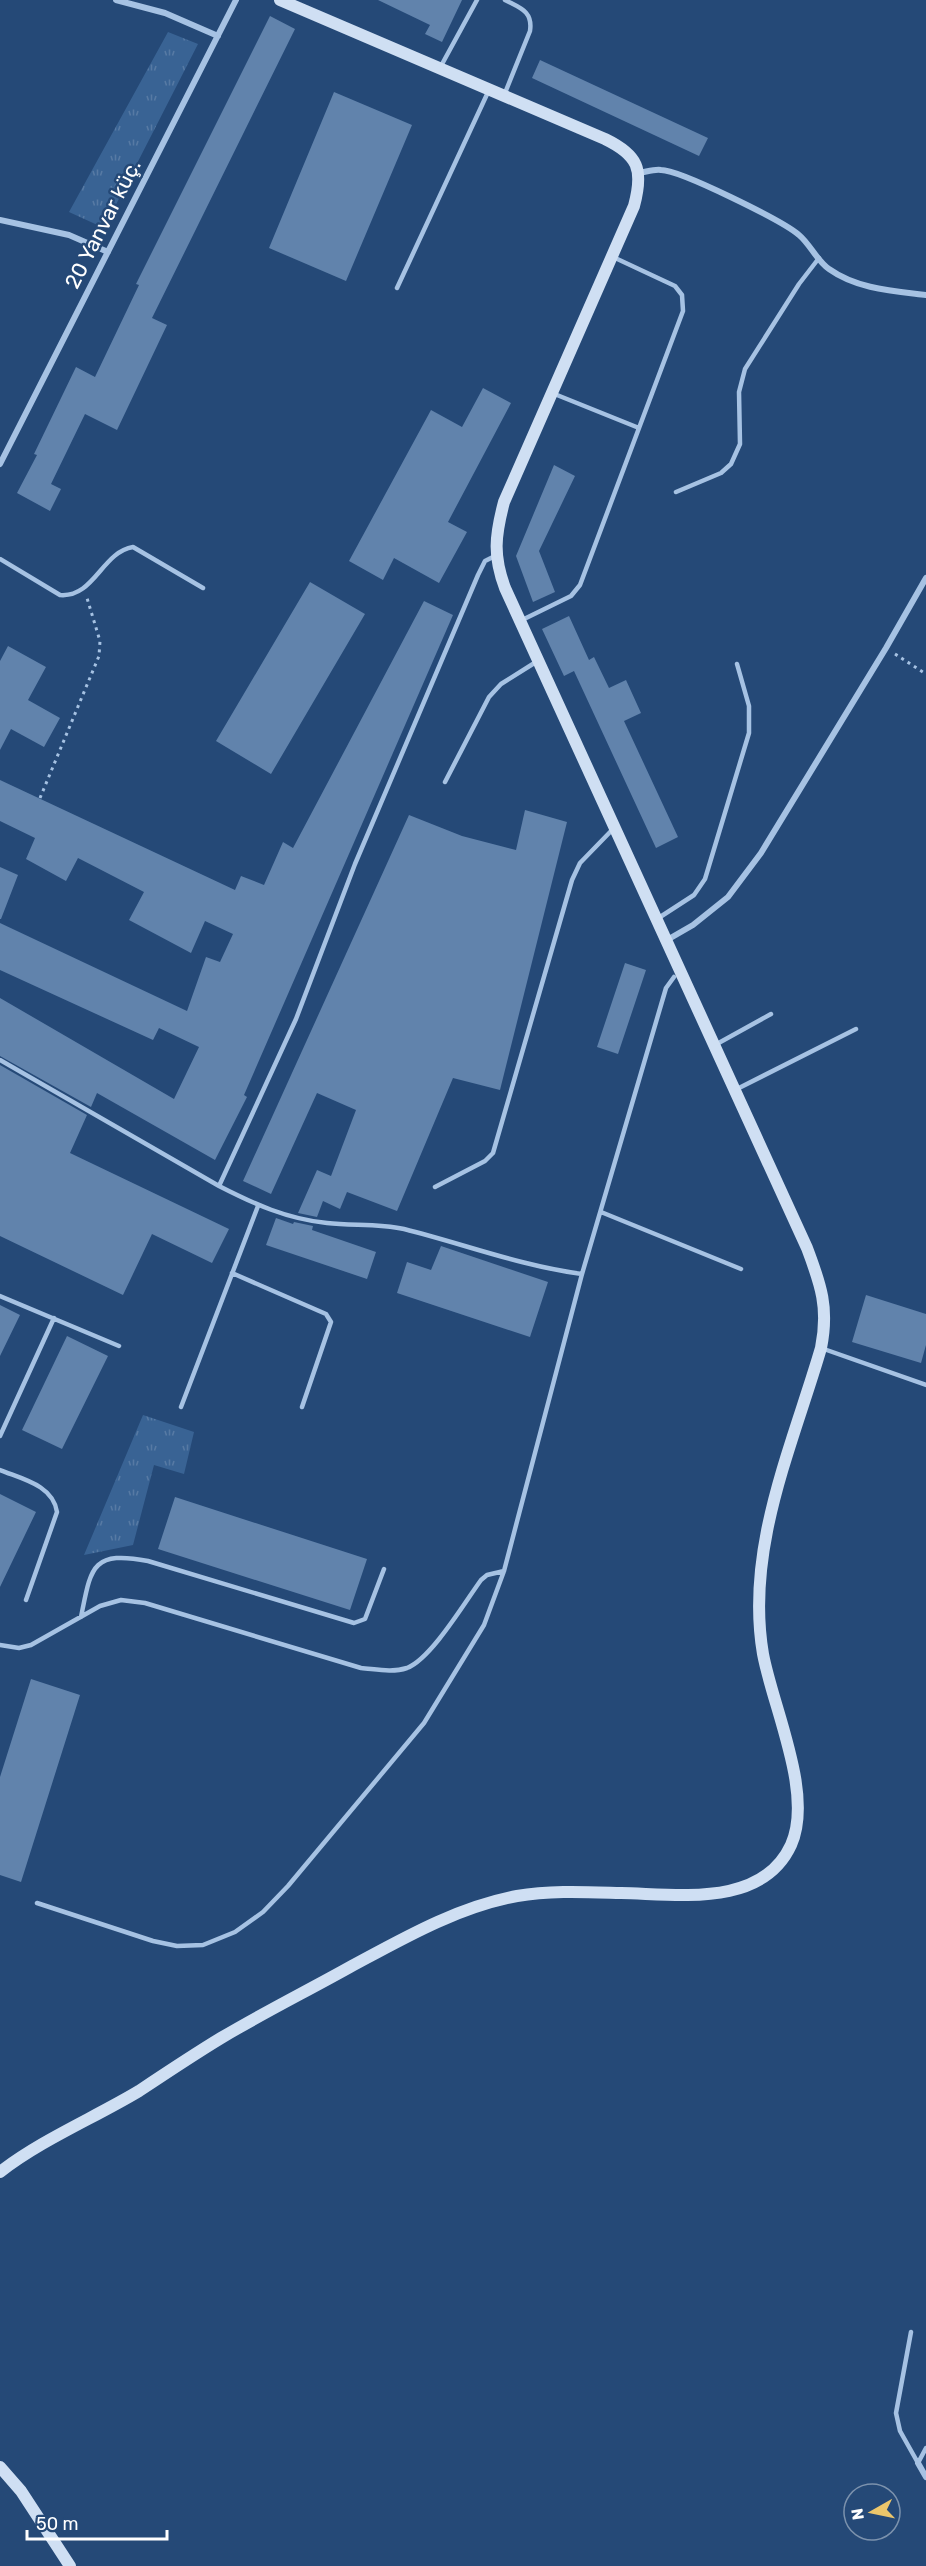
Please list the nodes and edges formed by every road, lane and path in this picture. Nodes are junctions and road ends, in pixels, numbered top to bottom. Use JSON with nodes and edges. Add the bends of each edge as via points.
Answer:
{"nodes":[{"id":1,"x":116,"y":0,"type":"edge"},
{"id":2,"x":236,"y":0,"type":"edge"},
{"id":3,"x":280,"y":0,"type":"edge"},
{"id":4,"x":477,"y":0,"type":"edge"},
{"id":5,"x":505,"y":0,"type":"edge"},
{"id":6,"x":218,"y":36,"type":"junction"},
{"id":7,"x":440,"y":69,"type":"junction"},
{"id":8,"x":489,"y":90,"type":"junction"},
{"id":9,"x":504,"y":96,"type":"junction"},
{"id":10,"x":638,"y":173,"type":"junction"},
{"id":11,"x":0,"y":220,"type":"edge"},
{"id":12,"x":108,"y":252,"type":"junction"},
{"id":13,"x":612,"y":257,"type":"junction"},
{"id":14,"x":819,"y":258,"type":"junction"},
{"id":15,"x":397,"y":288,"type":"dead end"},
{"id":16,"x":926,"y":296,"type":"edge"},
{"id":17,"x":552,"y":393,"type":"junction"},
{"id":18,"x":639,"y":428,"type":"junction"},
{"id":19,"x":0,"y":464,"type":"edge"},
{"id":20,"x":676,"y":492,"type":"dead end"},
{"id":21,"x":495,"y":556,"type":"junction"},
{"id":22,"x":0,"y":559,"type":"edge"},
{"id":23,"x":926,"y":578,"type":"edge"},
{"id":24,"x":202,"y":588,"type":"dead end"},
{"id":25,"x":84,"y":589,"type":"junction"},
{"id":26,"x":520,"y":621,"type":"junction"},
{"id":27,"x":886,"y":648,"type":"junction"},
{"id":28,"x":538,"y":660,"type":"junction"},
{"id":29,"x":737,"y":664,"type":"dead end"},
{"id":30,"x":926,"y":674,"type":"edge"},
{"id":31,"x":445,"y":782,"type":"dead end"},
{"id":32,"x":39,"y":798,"type":"dead end"},
{"id":33,"x":615,"y":827,"type":"junction"},
{"id":34,"x":657,"y":919,"type":"junction"},
{"id":35,"x":667,"y":940,"type":"junction"},
{"id":36,"x":674,"y":977,"type":"dead end"},
{"id":37,"x":771,"y":1014,"type":"dead end"},
{"id":38,"x":856,"y":1029,"type":"dead end"},
{"id":39,"x":715,"y":1045,"type":"junction"},
{"id":40,"x":0,"y":1060,"type":"edge"},
{"id":41,"x":735,"y":1090,"type":"junction"},
{"id":42,"x":219,"y":1186,"type":"junction"},
{"id":43,"x":435,"y":1187,"type":"dead end"},
{"id":44,"x":258,"y":1206,"type":"junction"},
{"id":45,"x":601,"y":1212,"type":"junction"},
{"id":46,"x":741,"y":1269,"type":"dead end"},
{"id":47,"x":232,"y":1273,"type":"junction"},
{"id":48,"x":582,"y":1274,"type":"junction"},
{"id":49,"x":0,"y":1296,"type":"edge"},
{"id":50,"x":54,"y":1318,"type":"junction"},
{"id":51,"x":119,"y":1346,"type":"dead end"},
{"id":52,"x":821,"y":1348,"type":"junction"},
{"id":53,"x":926,"y":1385,"type":"edge"},
{"id":54,"x":181,"y":1407,"type":"dead end"},
{"id":55,"x":302,"y":1407,"type":"dead end"},
{"id":56,"x":0,"y":1436,"type":"edge"},
{"id":57,"x":0,"y":1470,"type":"edge"},
{"id":58,"x":384,"y":1569,"type":"dead end"},
{"id":59,"x":504,"y":1571,"type":"junction"},
{"id":60,"x":26,"y":1600,"type":"dead end"},
{"id":61,"x":81,"y":1617,"type":"junction"},
{"id":62,"x":0,"y":1645,"type":"edge"},
{"id":63,"x":37,"y":1904,"type":"dead end"},
{"id":64,"x":0,"y":2172,"type":"edge"},
{"id":65,"x":911,"y":2332,"type":"dead end"},
{"id":66,"x":926,"y":2448,"type":"edge"},
{"id":67,"x":918,"y":2463,"type":"junction"},
{"id":68,"x":0,"y":2467,"type":"edge"},
{"id":69,"x":926,"y":2477,"type":"edge"},
{"id":70,"x":69,"y":2566,"type":"edge"}],
"edges":[{"from":1,"to":6,"type":"street","via":[[173,16]]},
{"from":2,"to":6,"type":"street","name":"20 Yanvar küç."},
{"from":3,"to":7,"type":"street"},
{"from":4,"to":7,"type":"lane"},
{"from":5,"to":9,"type":"lane","via":[[528,13],[531,21]]},
{"from":6,"to":12,"type":"street","name":"20 Yanvar küç."},
{"from":7,"to":8,"type":"street"},
{"from":8,"to":9,"type":"street"},
{"from":8,"to":15,"type":"lane"},
{"from":9,"to":10,"type":"street","via":[[625,149],[634,159]]},
{"from":10,"to":13,"type":"street","via":[[634,206]]},
{"from":10,"to":14,"type":"street","via":[[661,170],[681,174],[790,228]]},
{"from":11,"to":12,"type":"street","via":[[69,235]]},
{"from":12,"to":19,"type":"street","name":"20 Yanvar küç."},
{"from":13,"to":17,"type":"street"},
{"from":13,"to":18,"type":"lane","via":[[675,286],[682,295],[683,311]]},
{"from":14,"to":16,"type":"street","via":[[827,269],[867,287]]},
{"from":14,"to":20,"type":"lane","via":[[745,369],[739,392],[740,444],[731,464]]},
{"from":17,"to":18,"type":"lane"},
{"from":17,"to":21,"type":"street","via":[[504,502]]},
{"from":18,"to":26,"type":"lane","via":[[580,585],[571,596]]},
{"from":21,"to":26,"type":"street"},
{"from":21,"to":42,"type":"lane","via":[[484,561],[478,574],[356,864],[296,1019]]},
{"from":22,"to":25,"type":"lane","via":[[60,595],[71,596]]},
{"from":23,"to":27,"type":"street"},
{"from":24,"to":25,"type":"lane","via":[[133,547],[117,552]]},
{"from":25,"to":32,"type":"path","via":[[100,641],[99,656]]},
{"from":26,"to":28,"type":"street"},
{"from":27,"to":30,"type":"path"},
{"from":27,"to":35,"type":"street","via":[[761,853],[728,897]]},
{"from":28,"to":31,"type":"lane","via":[[501,684],[489,697]]},
{"from":28,"to":33,"type":"street"},
{"from":29,"to":34,"type":"lane","via":[[749,706],[749,733],[705,879],[694,895]]},
{"from":33,"to":34,"type":"street"},
{"from":33,"to":43,"type":"lane","via":[[580,863],[572,880],[493,1153]]},
{"from":34,"to":35,"type":"street"},
{"from":35,"to":39,"type":"street"},
{"from":36,"to":45,"type":"lane","via":[[666,988]]},
{"from":37,"to":39,"type":"lane"},
{"from":38,"to":41,"type":"lane"},
{"from":39,"to":41,"type":"street"},
{"from":40,"to":42,"type":"lane"},
{"from":41,"to":52,"type":"street","via":[[820,1281],[825,1300]]},
{"from":42,"to":44,"type":"lane"},
{"from":44,"to":47,"type":"lane"},
{"from":44,"to":48,"type":"lane","via":[[327,1223],[404,1229],[525,1264]]},
{"from":45,"to":46,"type":"lane"},
{"from":45,"to":48,"type":"lane"},
{"from":47,"to":54,"type":"lane"},
{"from":47,"to":55,"type":"lane","via":[[326,1314],[331,1322]]},
{"from":48,"to":59,"type":"lane"},
{"from":49,"to":50,"type":"lane"},
{"from":50,"to":51,"type":"lane"},
{"from":50,"to":56,"type":"lane"},
{"from":52,"to":53,"type":"lane"},
{"from":52,"to":64,"type":"street","via":[[770,1520],[758,1607],[764,1658],[798,1808],[798,1827],[781,1863],[750,1885],[732,1891],[548,1893],[495,1901],[452,1916],[221,2038]]},
{"from":57,"to":60,"type":"lane","via":[[38,1485],[56,1505],[57,1512]]},
{"from":58,"to":61,"type":"lane","via":[[365,1619],[354,1623],[148,1561],[110,1559],[98,1563],[90,1575]]},
{"from":59,"to":61,"type":"lane","via":[[481,1580],[429,1652],[408,1667],[388,1671],[361,1668],[144,1603],[121,1600]]},
{"from":59,"to":63,"type":"lane","via":[[484,1625],[424,1723],[288,1886],[263,1912],[235,1932],[203,1945],[177,1946]]},
{"from":61,"to":62,"type":"lane","via":[[31,1645]]},
{"from":65,"to":67,"type":"lane","via":[[896,2413],[900,2431]]},
{"from":66,"to":67,"type":"lane"},
{"from":67,"to":69,"type":"street"},
{"from":68,"to":70,"type":"street","via":[[21,2491]]}]}
